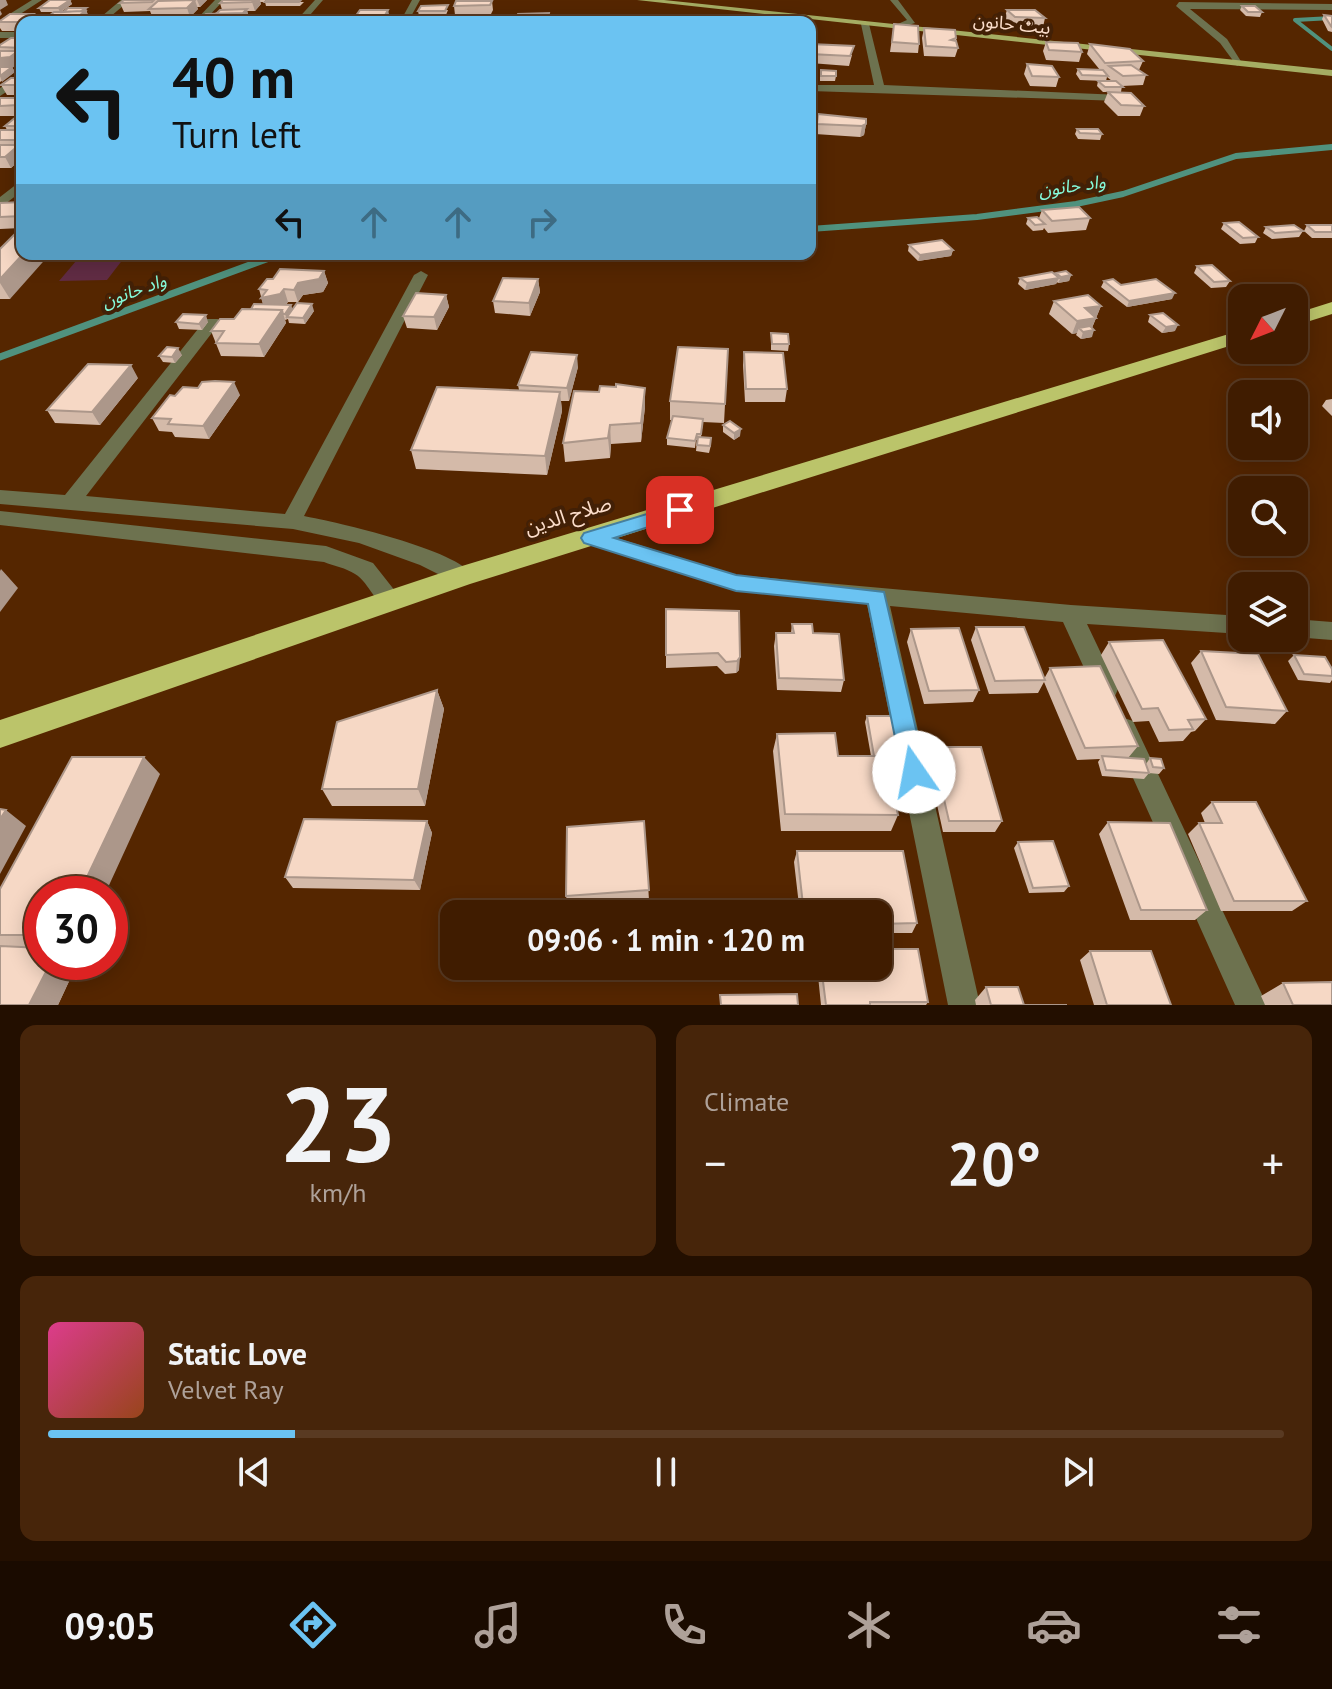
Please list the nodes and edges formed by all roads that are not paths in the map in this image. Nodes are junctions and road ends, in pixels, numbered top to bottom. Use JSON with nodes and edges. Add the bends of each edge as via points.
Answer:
{"nodes":[{"id":1,"x":38,"y":0,"type":"edge"},
{"id":2,"x":126,"y":0,"type":"edge"},
{"id":3,"x":220,"y":0,"type":"edge"},
{"id":4,"x":319,"y":0,"type":"edge"},
{"id":5,"x":641,"y":0,"type":"edge"},
{"id":6,"x":706,"y":0,"type":"edge"},
{"id":7,"x":894,"y":0,"type":"edge"},
{"id":8,"x":1178,"y":3,"type":"edge"},
{"id":9,"x":1332,"y":7,"type":"edge"},
{"id":10,"x":106,"y":16,"type":"edge"},
{"id":11,"x":204,"y":16,"type":"edge"},
{"id":12,"x":304,"y":16,"type":"edge"},
{"id":13,"x":790,"y":16,"type":"edge"},
{"id":14,"x":816,"y":19,"type":"edge"},
{"id":15,"x":912,"y":21,"type":"junction"},
{"id":16,"x":0,"y":24,"type":"edge"},
{"id":17,"x":865,"y":24,"type":"junction"},
{"id":18,"x":896,"y":28,"type":"junction"},
{"id":19,"x":1235,"y":60,"type":"junction"},
{"id":20,"x":1332,"y":71,"type":"edge"},
{"id":21,"x":816,"y":88,"type":"edge"},
{"id":22,"x":880,"y":88,"type":"junction"},
{"id":23,"x":1121,"y":98,"type":"edge"},
{"id":24,"x":16,"y":190,"type":"edge"},
{"id":25,"x":0,"y":205,"type":"edge"},
{"id":26,"x":421,"y":275,"type":"dead end"},
{"id":27,"x":1332,"y":308,"type":"edge"},
{"id":28,"x":1308,"y":316,"type":"edge"},
{"id":29,"x":212,"y":322,"type":"dead end"},
{"id":30,"x":1228,"y":340,"type":"edge"},
{"id":31,"x":0,"y":497,"type":"edge"},
{"id":32,"x":70,"y":502,"type":"junction"},
{"id":33,"x":0,"y":518,"type":"edge"},
{"id":34,"x":292,"y":520,"type":"junction"},
{"id":35,"x":591,"y":538,"type":"junction"},
{"id":36,"x":462,"y":576,"type":"junction"},
{"id":37,"x":877,"y":597,"type":"junction"},
{"id":38,"x":392,"y":601,"type":"junction"},
{"id":39,"x":1071,"y":614,"type":"junction"},
{"id":40,"x":1228,"y":624,"type":"edge"},
{"id":41,"x":1308,"y":629,"type":"edge"},
{"id":42,"x":1332,"y":631,"type":"edge"},
{"id":43,"x":2,"y":734,"type":"edge"},
{"id":44,"x":964,"y":1005,"type":"edge"},
{"id":45,"x":1251,"y":1005,"type":"edge"}],
"edges":[{"from":1,"to":16,"type":"street"},
{"from":2,"to":10,"type":"street"},
{"from":3,"to":11,"type":"street"},
{"from":4,"to":12,"type":"street"},
{"from":5,"to":13,"type":"main road","name":"بيت حانون"},
{"from":6,"to":15,"type":"main road","name":"بيت حانون"},
{"from":7,"to":15,"type":"street"},
{"from":8,"to":9,"type":"street"},
{"from":8,"to":19,"type":"street","via":[[1224,41]]},
{"from":14,"to":17,"type":"main road","name":"بيت حانون"},
{"from":15,"to":18,"type":"street"},
{"from":15,"to":19,"type":"main road","name":"بيت حانون"},
{"from":17,"to":18,"type":"main road","name":"بيت حانون"},
{"from":17,"to":22,"type":"street"},
{"from":18,"to":19,"type":"main road","name":"بيت حانون"},
{"from":19,"to":20,"type":"main road","name":"بيت حانون"},
{"from":21,"to":22,"type":"street"},
{"from":22,"to":23,"type":"street"},
{"from":24,"to":25,"type":"street"},
{"from":26,"to":34,"type":"street"},
{"from":27,"to":28,"type":"highway"},
{"from":29,"to":32,"type":"street"},
{"from":30,"to":35,"type":"highway","name":"صلاح الدين"},
{"from":31,"to":32,"type":"street"},
{"from":32,"to":34,"type":"street"},
{"from":33,"to":38,"type":"street","via":[[326,554],[365,569]]},
{"from":34,"to":36,"type":"street","via":[[383,541]]},
{"from":35,"to":36,"type":"highway","name":"صلاح الدين"},
{"from":35,"to":37,"type":"street","via":[[736,583]]},
{"from":36,"to":38,"type":"highway","name":"صلاح الدين"},
{"from":37,"to":39,"type":"street"},
{"from":37,"to":44,"type":"street"},
{"from":38,"to":43,"type":"highway","name":"صلاح الدين"},
{"from":39,"to":40,"type":"street"},
{"from":39,"to":45,"type":"street"},
{"from":41,"to":42,"type":"street"}]}
